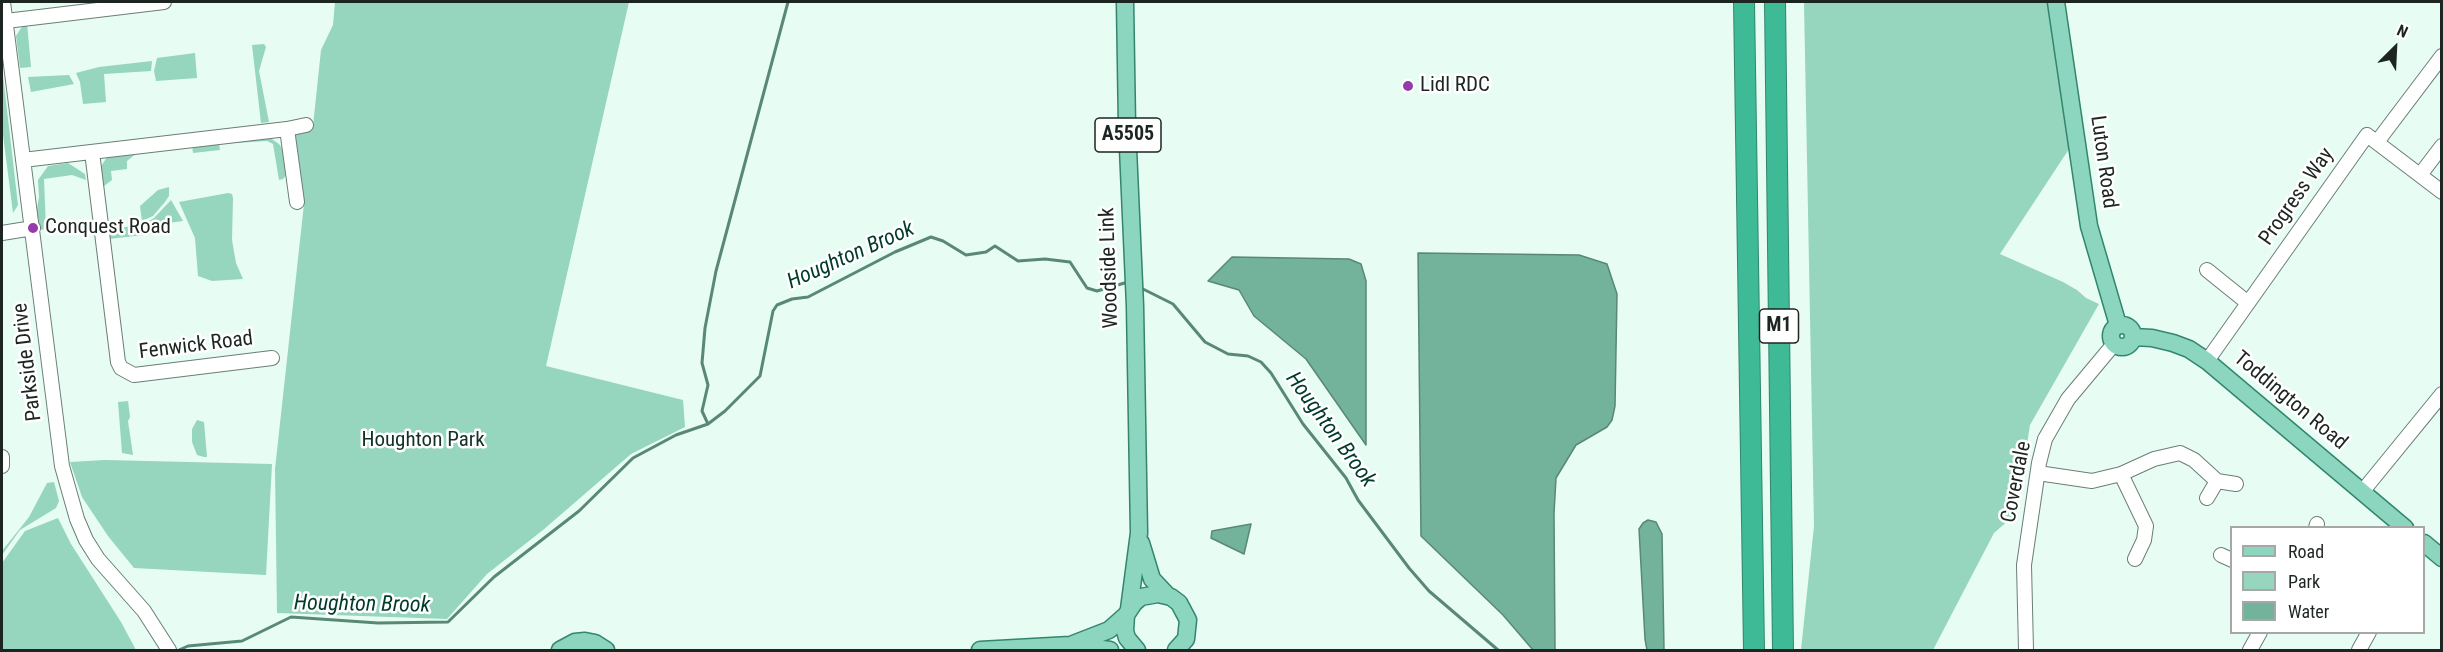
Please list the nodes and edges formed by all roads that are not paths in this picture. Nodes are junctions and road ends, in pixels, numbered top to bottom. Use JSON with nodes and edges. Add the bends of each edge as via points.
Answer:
{"nodes":[{"id":1,"x":3,"y":2,"type":"edge"},
{"id":2,"x":164,"y":2,"type":"edge"},
{"id":3,"x":1125,"y":2,"type":"edge"},
{"id":4,"x":1744,"y":2,"type":"edge"},
{"id":5,"x":1775,"y":2,"type":"edge"},
{"id":6,"x":1784,"y":2,"type":"edge"},
{"id":7,"x":2056,"y":2,"type":"edge"},
{"id":8,"x":75,"y":7,"type":"edge"},
{"id":9,"x":6,"y":21,"type":"junction"},
{"id":10,"x":2442,"y":56,"type":"edge"},
{"id":11,"x":306,"y":125,"type":"dead end"},
{"id":12,"x":287,"y":129,"type":"junction"},
{"id":13,"x":1778,"y":130,"type":"junction"},
{"id":14,"x":2377,"y":142,"type":"junction"},
{"id":15,"x":2442,"y":146,"type":"edge"},
{"id":16,"x":92,"y":152,"type":"junction"},
{"id":17,"x":23,"y":160,"type":"junction"},
{"id":18,"x":2420,"y":175,"type":"junction"},
{"id":19,"x":2442,"y":192,"type":"edge"},
{"id":20,"x":297,"y":202,"type":"dead end"},
{"id":21,"x":33,"y":228,"type":"junction"},
{"id":22,"x":2,"y":233,"type":"edge"},
{"id":23,"x":2207,"y":270,"type":"dead end"},
{"id":24,"x":2248,"y":303,"type":"junction"},
{"id":25,"x":2118,"y":326,"type":"junction"},
{"id":26,"x":2133,"y":337,"type":"junction"},
{"id":27,"x":2114,"y":344,"type":"junction"},
{"id":28,"x":272,"y":358,"type":"dead end"},
{"id":29,"x":2207,"y":362,"type":"junction"},
{"id":30,"x":126,"y":372,"type":"junction"},
{"id":31,"x":121,"y":386,"type":"dead end"},
{"id":32,"x":2442,"y":394,"type":"edge"},
{"id":33,"x":2,"y":457,"type":"edge"},
{"id":34,"x":2,"y":466,"type":"edge"},
{"id":35,"x":2038,"y":473,"type":"junction"},
{"id":36,"x":2121,"y":474,"type":"junction"},
{"id":37,"x":2217,"y":481,"type":"junction"},
{"id":38,"x":2236,"y":484,"type":"dead end"},
{"id":39,"x":2362,"y":492,"type":"junction"},
{"id":40,"x":2207,"y":498,"type":"dead end"},
{"id":41,"x":2403,"y":526,"type":"edge"},
{"id":42,"x":1139,"y":533,"type":"junction"},
{"id":43,"x":2425,"y":544,"type":"edge"},
{"id":44,"x":2442,"y":558,"type":"edge"},
{"id":45,"x":2134,"y":559,"type":"dead end"},
{"id":46,"x":1167,"y":596,"type":"junction"},
{"id":47,"x":1128,"y":612,"type":"junction"},
{"id":48,"x":2259,"y":634,"type":"edge"},
{"id":49,"x":2368,"y":634,"type":"edge"},
{"id":50,"x":166,"y":645,"type":"edge"},
{"id":51,"x":1070,"y":645,"type":"junction"},
{"id":52,"x":604,"y":648,"type":"edge"},
{"id":53,"x":560,"y":651,"type":"edge"},
{"id":54,"x":618,"y":651,"type":"edge"},
{"id":55,"x":980,"y":651,"type":"edge"},
{"id":56,"x":1110,"y":651,"type":"edge"},
{"id":57,"x":1137,"y":651,"type":"edge"},
{"id":58,"x":1176,"y":651,"type":"edge"},
{"id":59,"x":1754,"y":651,"type":"edge"},
{"id":60,"x":1783,"y":651,"type":"edge"},
{"id":61,"x":2026,"y":651,"type":"edge"},
{"id":62,"x":2250,"y":651,"type":"edge"},
{"id":63,"x":2359,"y":651,"type":"edge"}],
"edges":[{"from":1,"to":9,"type":"street","name":"Parkside Drive"},
{"from":2,"to":8,"type":"street"},
{"from":3,"to":42,"type":"main road","name":"Woodside Link","number":"A5505"},
{"from":4,"to":59,"type":"highway","number":"M1"},
{"from":5,"to":13,"type":"highway","number":"M1"},
{"from":6,"to":13,"type":"highway"},
{"from":7,"to":25,"type":"main road","name":"Luton Road","via":[[2089,226]]},
{"from":8,"to":9,"type":"street"},
{"from":9,"to":17,"type":"street","name":"Parkside Drive"},
{"from":10,"to":14,"type":"street"},
{"from":11,"to":12,"type":"street"},
{"from":12,"to":16,"type":"street"},
{"from":12,"to":20,"type":"street"},
{"from":13,"to":60,"type":"highway","number":"M1"},
{"from":14,"to":18,"type":"street"},
{"from":14,"to":24,"type":"street","name":"Progress Way","via":[[2367,135]]},
{"from":15,"to":18,"type":"street"},
{"from":16,"to":17,"type":"street"},
{"from":16,"to":30,"type":"street","name":"Fenwick Road","via":[[118,362]]},
{"from":17,"to":21,"type":"street","name":"Parkside Drive"},
{"from":18,"to":19,"type":"street"},
{"from":21,"to":22,"type":"street"},
{"from":21,"to":50,"type":"street","name":"Parkside Drive","via":[[62,466],[77,519],[98,559],[144,611]]},
{"from":23,"to":24,"type":"street"},
{"from":24,"to":29,"type":"street","name":"Progress Way"},
{"from":25,"to":26,"type":"main road","via":[[2128,327]]},
{"from":25,"to":27,"type":"main road","via":[[2111,332]]},
{"from":26,"to":27,"type":"main road","via":[[2124,346]]},
{"from":26,"to":29,"type":"main road","name":"Toddington Road","via":[[2173,343]]},
{"from":27,"to":35,"type":"street","name":"Coverdale","via":[[2068,399],[2045,439]]},
{"from":28,"to":30,"type":"street","name":"Fenwick Road","via":[[145,374]]},
{"from":29,"to":39,"type":"main road","name":"Toddington Road"},
{"from":30,"to":31,"type":"street","name":"Fenwick Road"},
{"from":32,"to":39,"type":"street"},
{"from":33,"to":34,"type":"street"},
{"from":35,"to":36,"type":"street","via":[[2092,481]]},
{"from":35,"to":61,"type":"street","name":"Coverdale","via":[[2024,565]]},
{"from":36,"to":37,"type":"street","via":[[2154,459],[2180,453]]},
{"from":36,"to":45,"type":"street","via":[[2145,526],[2144,540]]},
{"from":37,"to":38,"type":"street"},
{"from":37,"to":40,"type":"street"},
{"from":39,"to":41,"type":"main road","name":"Toddington Road"},
{"from":42,"to":46,"type":"main road","name":"Woodside Link","number":"A5505","via":[[1149,573]]},
{"from":42,"to":47,"type":"main road","name":"Woodside Link","number":"A5505"},
{"from":43,"to":44,"type":"main road"},
{"from":46,"to":47,"type":"main road","via":[[1142,597]]},
{"from":46,"to":58,"type":"main road","number":"A5505","via":[[1179,603],[1188,620],[1186,639]]},
{"from":47,"to":51,"type":"main road","via":[[1109,630]]},
{"from":47,"to":57,"type":"main road","number":"A5505","via":[[1127,639]]},
{"from":48,"to":62,"type":"street"},
{"from":49,"to":63,"type":"street"},
{"from":51,"to":55,"type":"main road"},
{"from":51,"to":56,"type":"main road"},
{"from":52,"to":53,"type":"main road","via":[[585,641]]},
{"from":52,"to":54,"type":"main road"}]}
